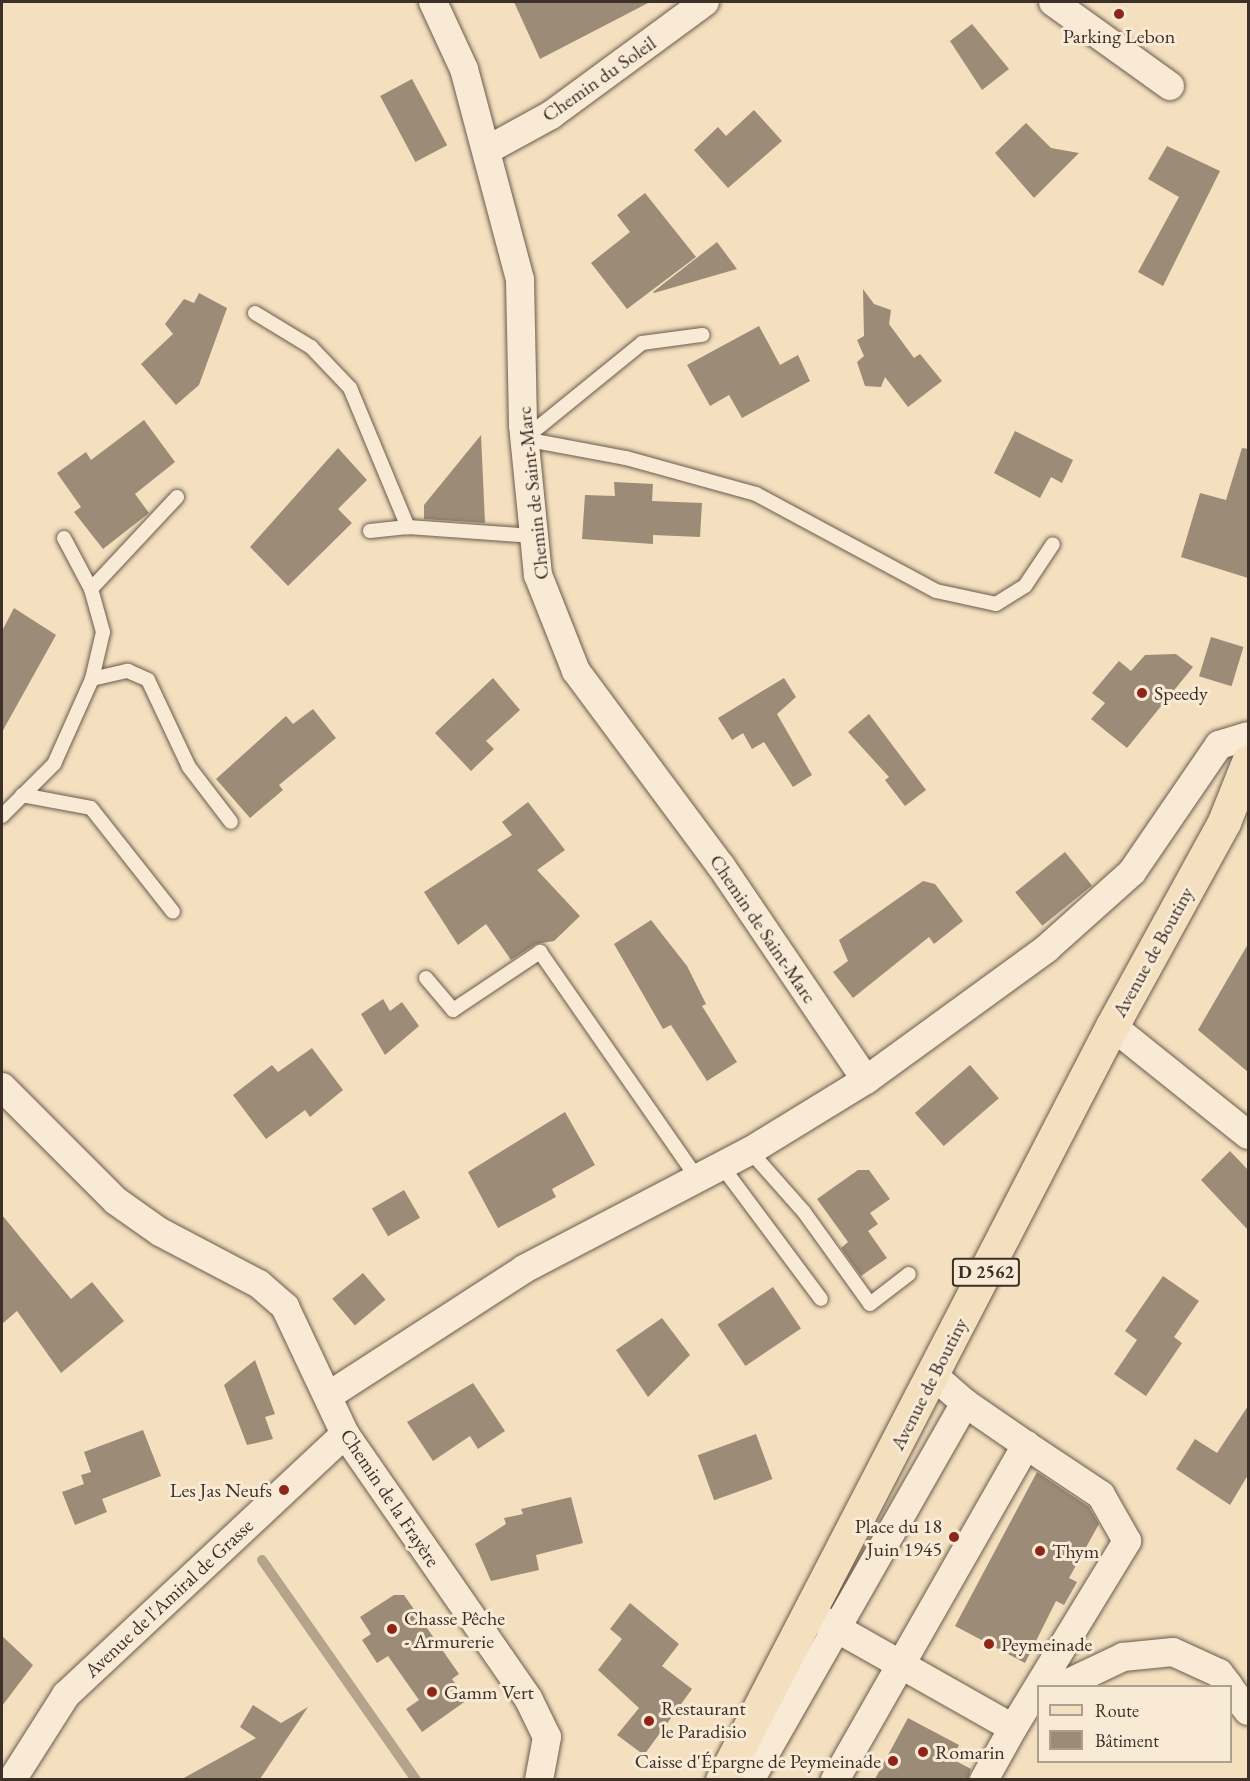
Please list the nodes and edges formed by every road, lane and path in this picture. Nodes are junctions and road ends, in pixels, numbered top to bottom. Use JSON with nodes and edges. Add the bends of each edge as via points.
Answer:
{"nodes":[{"id":1,"x":433,"y":2,"type":"edge"},
{"id":2,"x":705,"y":2,"type":"edge"},
{"id":3,"x":1053,"y":2,"type":"edge"},
{"id":4,"x":1170,"y":86,"type":"dead end"},
{"id":5,"x":489,"y":149,"type":"junction"},
{"id":6,"x":255,"y":312,"type":"dead end"},
{"id":7,"x":702,"y":335,"type":"dead end"},
{"id":8,"x":524,"y":439,"type":"junction"},
{"id":9,"x":177,"y":497,"type":"dead end"},
{"id":10,"x":408,"y":527,"type":"junction"},
{"id":11,"x":370,"y":531,"type":"dead end"},
{"id":12,"x":534,"y":536,"type":"junction"},
{"id":13,"x":64,"y":538,"type":"dead end"},
{"id":14,"x":1053,"y":544,"type":"dead end"},
{"id":15,"x":91,"y":589,"type":"junction"},
{"id":16,"x":92,"y":679,"type":"junction"},
{"id":17,"x":1248,"y":736,"type":"edge"},
{"id":18,"x":1248,"y":762,"type":"edge"},
{"id":19,"x":22,"y":795,"type":"junction"},
{"id":20,"x":2,"y":816,"type":"edge"},
{"id":21,"x":231,"y":822,"type":"dead end"},
{"id":22,"x":173,"y":912,"type":"dead end"},
{"id":23,"x":426,"y":978,"type":"dead end"},
{"id":24,"x":1112,"y":1026,"type":"junction"},
{"id":25,"x":866,"y":1080,"type":"junction"},
{"id":26,"x":2,"y":1087,"type":"edge"},
{"id":27,"x":1248,"y":1135,"type":"edge"},
{"id":28,"x":750,"y":1150,"type":"junction"},
{"id":29,"x":709,"y":1172,"type":"junction"},
{"id":30,"x":909,"y":1274,"type":"dead end"},
{"id":31,"x":821,"y":1299,"type":"dead end"},
{"id":32,"x":933,"y":1375,"type":"junction"},
{"id":33,"x":328,"y":1396,"type":"junction"},
{"id":34,"x":964,"y":1403,"type":"junction"},
{"id":35,"x":345,"y":1434,"type":"junction"},
{"id":36,"x":1026,"y":1445,"type":"junction"},
{"id":37,"x":809,"y":1614,"type":"junction"},
{"id":38,"x":839,"y":1630,"type":"junction"},
{"id":39,"x":901,"y":1664,"type":"junction"},
{"id":40,"x":1039,"y":1685,"type":"edge"},
{"id":41,"x":1064,"y":1685,"type":"edge"},
{"id":42,"x":1228,"y":1685,"type":"edge"},
{"id":43,"x":1037,"y":1689,"type":"edge"},
{"id":44,"x":1232,"y":1690,"type":"edge"},
{"id":45,"x":1037,"y":1708,"type":"edge"},
{"id":46,"x":1248,"y":1711,"type":"edge"},
{"id":47,"x":1013,"y":1728,"type":"junction"},
{"id":48,"x":12,"y":1779,"type":"edge"},
{"id":49,"x":539,"y":1779,"type":"edge"},
{"id":50,"x":722,"y":1779,"type":"edge"},
{"id":51,"x":750,"y":1779,"type":"edge"},
{"id":52,"x":835,"y":1779,"type":"edge"},
{"id":53,"x":984,"y":1779,"type":"edge"}],
"edges":[{"from":1,"to":5,"type":"street","name":"Chemin de Saint-Marc","via":[[464,69]]},
{"from":2,"to":5,"type":"street","name":"Chemin du Soleil","via":[[550,115]]},
{"from":3,"to":4,"type":"street"},
{"from":5,"to":8,"type":"street","name":"Chemin de Saint-Marc","via":[[520,280]]},
{"from":6,"to":10,"type":"lane","via":[[311,347],[350,388]]},
{"from":7,"to":8,"type":"lane","via":[[642,342]]},
{"from":8,"to":12,"type":"street","name":"Chemin de Saint-Marc"},
{"from":8,"to":14,"type":"lane","via":[[626,458],[756,494],[936,591],[996,604],[1025,586]]},
{"from":9,"to":15,"type":"lane"},
{"from":10,"to":11,"type":"lane"},
{"from":10,"to":12,"type":"lane"},
{"from":12,"to":25,"type":"street","name":"Chemin de Saint-Marc","via":[[538,575],[576,671],[721,866]]},
{"from":13,"to":15,"type":"lane"},
{"from":15,"to":16,"type":"lane","via":[[103,632]]},
{"from":16,"to":19,"type":"lane","via":[[54,764]]},
{"from":16,"to":21,"type":"lane","via":[[128,671],[148,680],[189,767]]},
{"from":17,"to":25,"type":"street","via":[[1219,745],[1132,872],[1046,950]]},
{"from":18,"to":24,"type":"main road","name":"Avenue de Boutiny","number":"D 2562","via":[[1224,822]]},
{"from":19,"to":20,"type":"lane"},
{"from":19,"to":22,"type":"lane","via":[[91,807]]},
{"from":23,"to":29,"type":"lane","via":[[453,1010],[540,952]]},
{"from":24,"to":27,"type":"street"},
{"from":24,"to":32,"type":"main road","name":"Avenue de Boutiny","number":"D 2562"},
{"from":25,"to":28,"type":"street"},
{"from":26,"to":33,"type":"street","name":"Chemin de la Frayère","via":[[116,1201],[160,1232],[259,1284],[285,1307]]},
{"from":28,"to":29,"type":"street"},
{"from":28,"to":30,"type":"lane","via":[[804,1212],[870,1304]]},
{"from":29,"to":31,"type":"lane"},
{"from":29,"to":33,"type":"street","via":[[524,1269]]},
{"from":32,"to":34,"type":"street"},
{"from":32,"to":37,"type":"main road","name":"Avenue de Boutiny","number":"D 2562"},
{"from":33,"to":35,"type":"street","name":"Chemin de la Frayère"},
{"from":34,"to":36,"type":"street"},
{"from":34,"to":38,"type":"street"},
{"from":35,"to":48,"type":"street","name":"Avenue de l'Amiral de Grasse","via":[[66,1695]]},
{"from":35,"to":49,"type":"street","name":"Chemin de la Frayère","via":[[529,1700],[547,1737]]},
{"from":36,"to":39,"type":"street"},
{"from":36,"to":40,"type":"street","via":[[1101,1495],[1127,1541]]},
{"from":37,"to":38,"type":"street"},
{"from":37,"to":50,"type":"main road","name":"Avenue de Boutiny","number":"D 2562"},
{"from":38,"to":39,"type":"street"},
{"from":38,"to":51,"type":"street"},
{"from":39,"to":47,"type":"street"},
{"from":39,"to":52,"type":"street"},
{"from":41,"to":42,"type":"street","via":[[1123,1657],[1173,1652],[1219,1673]]},
{"from":43,"to":47,"type":"street"},
{"from":44,"to":46,"type":"street"},
{"from":45,"to":47,"type":"street"},
{"from":47,"to":53,"type":"street"}]}
